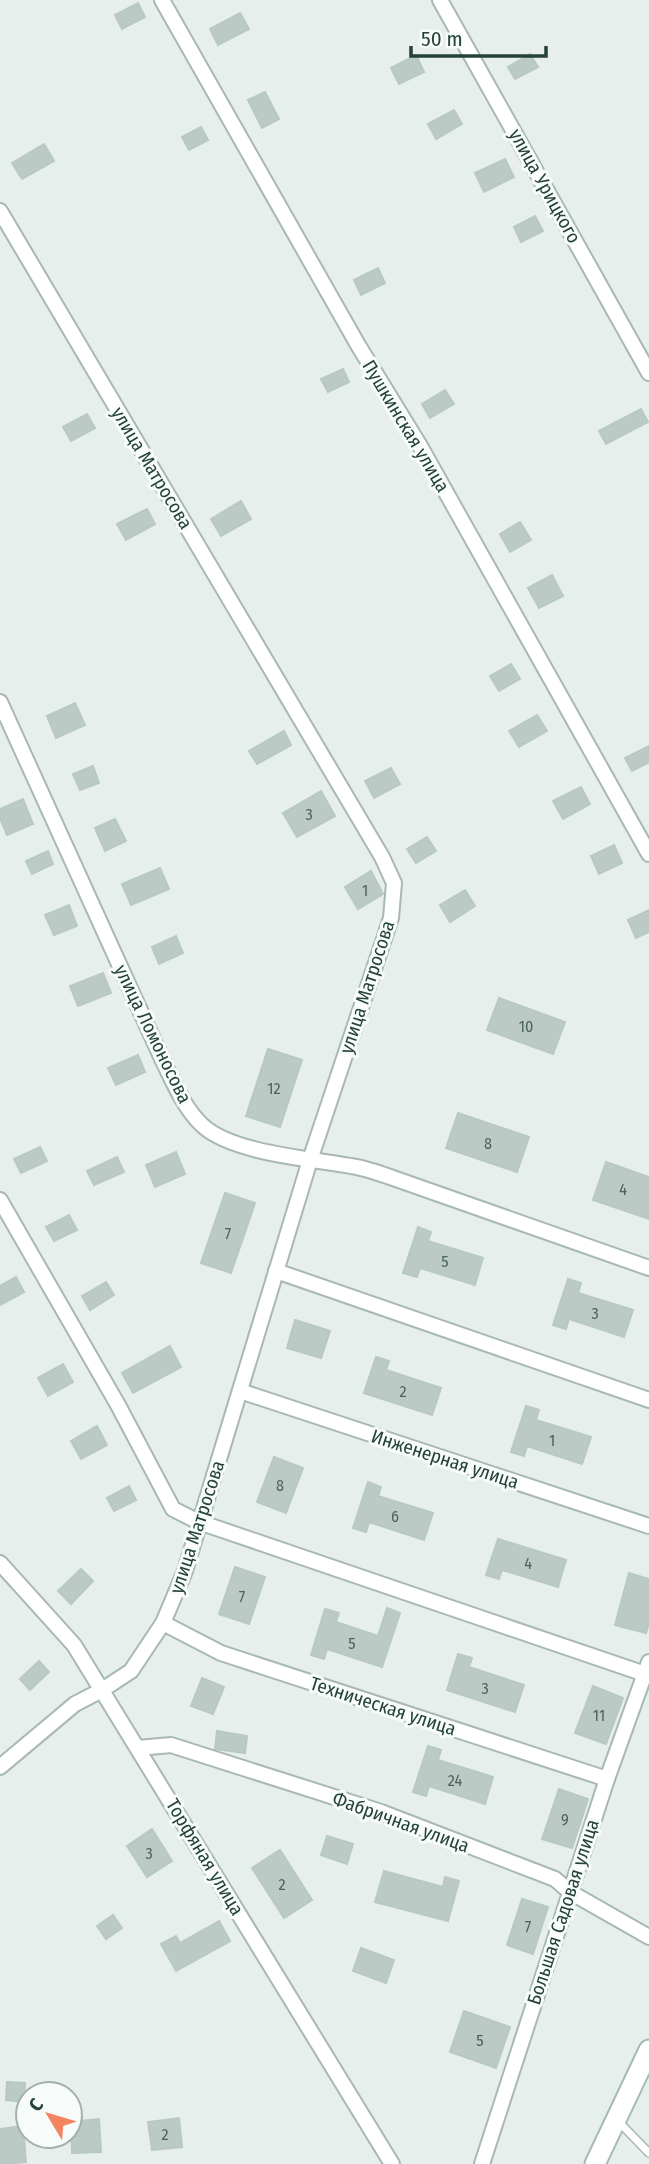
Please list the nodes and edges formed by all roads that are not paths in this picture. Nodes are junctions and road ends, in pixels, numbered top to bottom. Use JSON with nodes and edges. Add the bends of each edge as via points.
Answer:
{"nodes":[{"id":1,"x":162,"y":0,"type":"edge"},
{"id":2,"x":440,"y":0,"type":"edge"},
{"id":3,"x":0,"y":211,"type":"edge"},
{"id":4,"x":649,"y":373,"type":"edge"},
{"id":5,"x":0,"y":702,"type":"edge"},
{"id":6,"x":649,"y":854,"type":"edge"},
{"id":7,"x":310,"y":1160,"type":"junction"},
{"id":8,"x":0,"y":1200,"type":"edge"},
{"id":9,"x":649,"y":1268,"type":"edge"},
{"id":10,"x":276,"y":1271,"type":"junction"},
{"id":11,"x":240,"y":1391,"type":"junction"},
{"id":12,"x":649,"y":1400,"type":"edge"},
{"id":13,"x":199,"y":1522,"type":"junction"},
{"id":14,"x":649,"y":1526,"type":"edge"},
{"id":15,"x":0,"y":1563,"type":"edge"},
{"id":16,"x":163,"y":1623,"type":"junction"},
{"id":17,"x":647,"y":1668,"type":"edge"},
{"id":18,"x":102,"y":1690,"type":"junction"},
{"id":19,"x":138,"y":1748,"type":"junction"},
{"id":20,"x":0,"y":1768,"type":"edge"},
{"id":21,"x":607,"y":1779,"type":"junction"},
{"id":22,"x":570,"y":1892,"type":"junction"},
{"id":23,"x":649,"y":1937,"type":"edge"},
{"id":24,"x":649,"y":2050,"type":"edge"},
{"id":25,"x":616,"y":2119,"type":"junction"},
{"id":26,"x":649,"y":2152,"type":"edge"},
{"id":27,"x":392,"y":2164,"type":"edge"},
{"id":28,"x":482,"y":2164,"type":"edge"},
{"id":29,"x":595,"y":2164,"type":"edge"}],
"edges":[{"from":1,"to":6,"type":"street","name":"Пушкинская улица"},
{"from":2,"to":4,"type":"street","name":"улица Урицкого"},
{"from":3,"to":7,"type":"street","name":"улица Матросова","via":[[394,883],[391,918]]},
{"from":5,"to":7,"type":"street","name":"улица Ломоносова","via":[[182,1100],[203,1126],[234,1144]]},
{"from":7,"to":9,"type":"street","name":"улица Ломоносова","via":[[393,1178]]},
{"from":7,"to":10,"type":"street","name":"улица Матросова"},
{"from":8,"to":13,"type":"street","via":[[173,1508]]},
{"from":10,"to":11,"type":"street","name":"улица Матросова"},
{"from":10,"to":12,"type":"street"},
{"from":11,"to":13,"type":"street","name":"улица Матросова"},
{"from":11,"to":14,"type":"street","name":"Инженерная улица"},
{"from":13,"to":16,"type":"street","name":"улица Матросова"},
{"from":13,"to":17,"type":"street"},
{"from":15,"to":18,"type":"street","name":"Торфяная улица","via":[[74,1645]]},
{"from":16,"to":18,"type":"street","name":"улица Матросова","via":[[131,1671]]},
{"from":16,"to":21,"type":"street","name":"Техническая улица","via":[[221,1653]]},
{"from":17,"to":21,"type":"street","name":"Большая Садовая улица"},
{"from":18,"to":19,"type":"street","name":"Торфяная улица"},
{"from":18,"to":20,"type":"street","name":"улица Матросова","via":[[75,1704]]},
{"from":19,"to":22,"type":"street","name":"Фабричная улица","via":[[171,1745],[381,1812],[555,1879]]},
{"from":19,"to":27,"type":"street","name":"Торфяная улица"},
{"from":21,"to":22,"type":"street","name":"Большая Садовая улица"},
{"from":22,"to":23,"type":"street","name":"Фабричная улица"},
{"from":22,"to":28,"type":"street","name":"Большая Садовая улица"},
{"from":24,"to":25,"type":"main road"},
{"from":25,"to":26,"type":"lane"},
{"from":25,"to":29,"type":"main road"}]}
